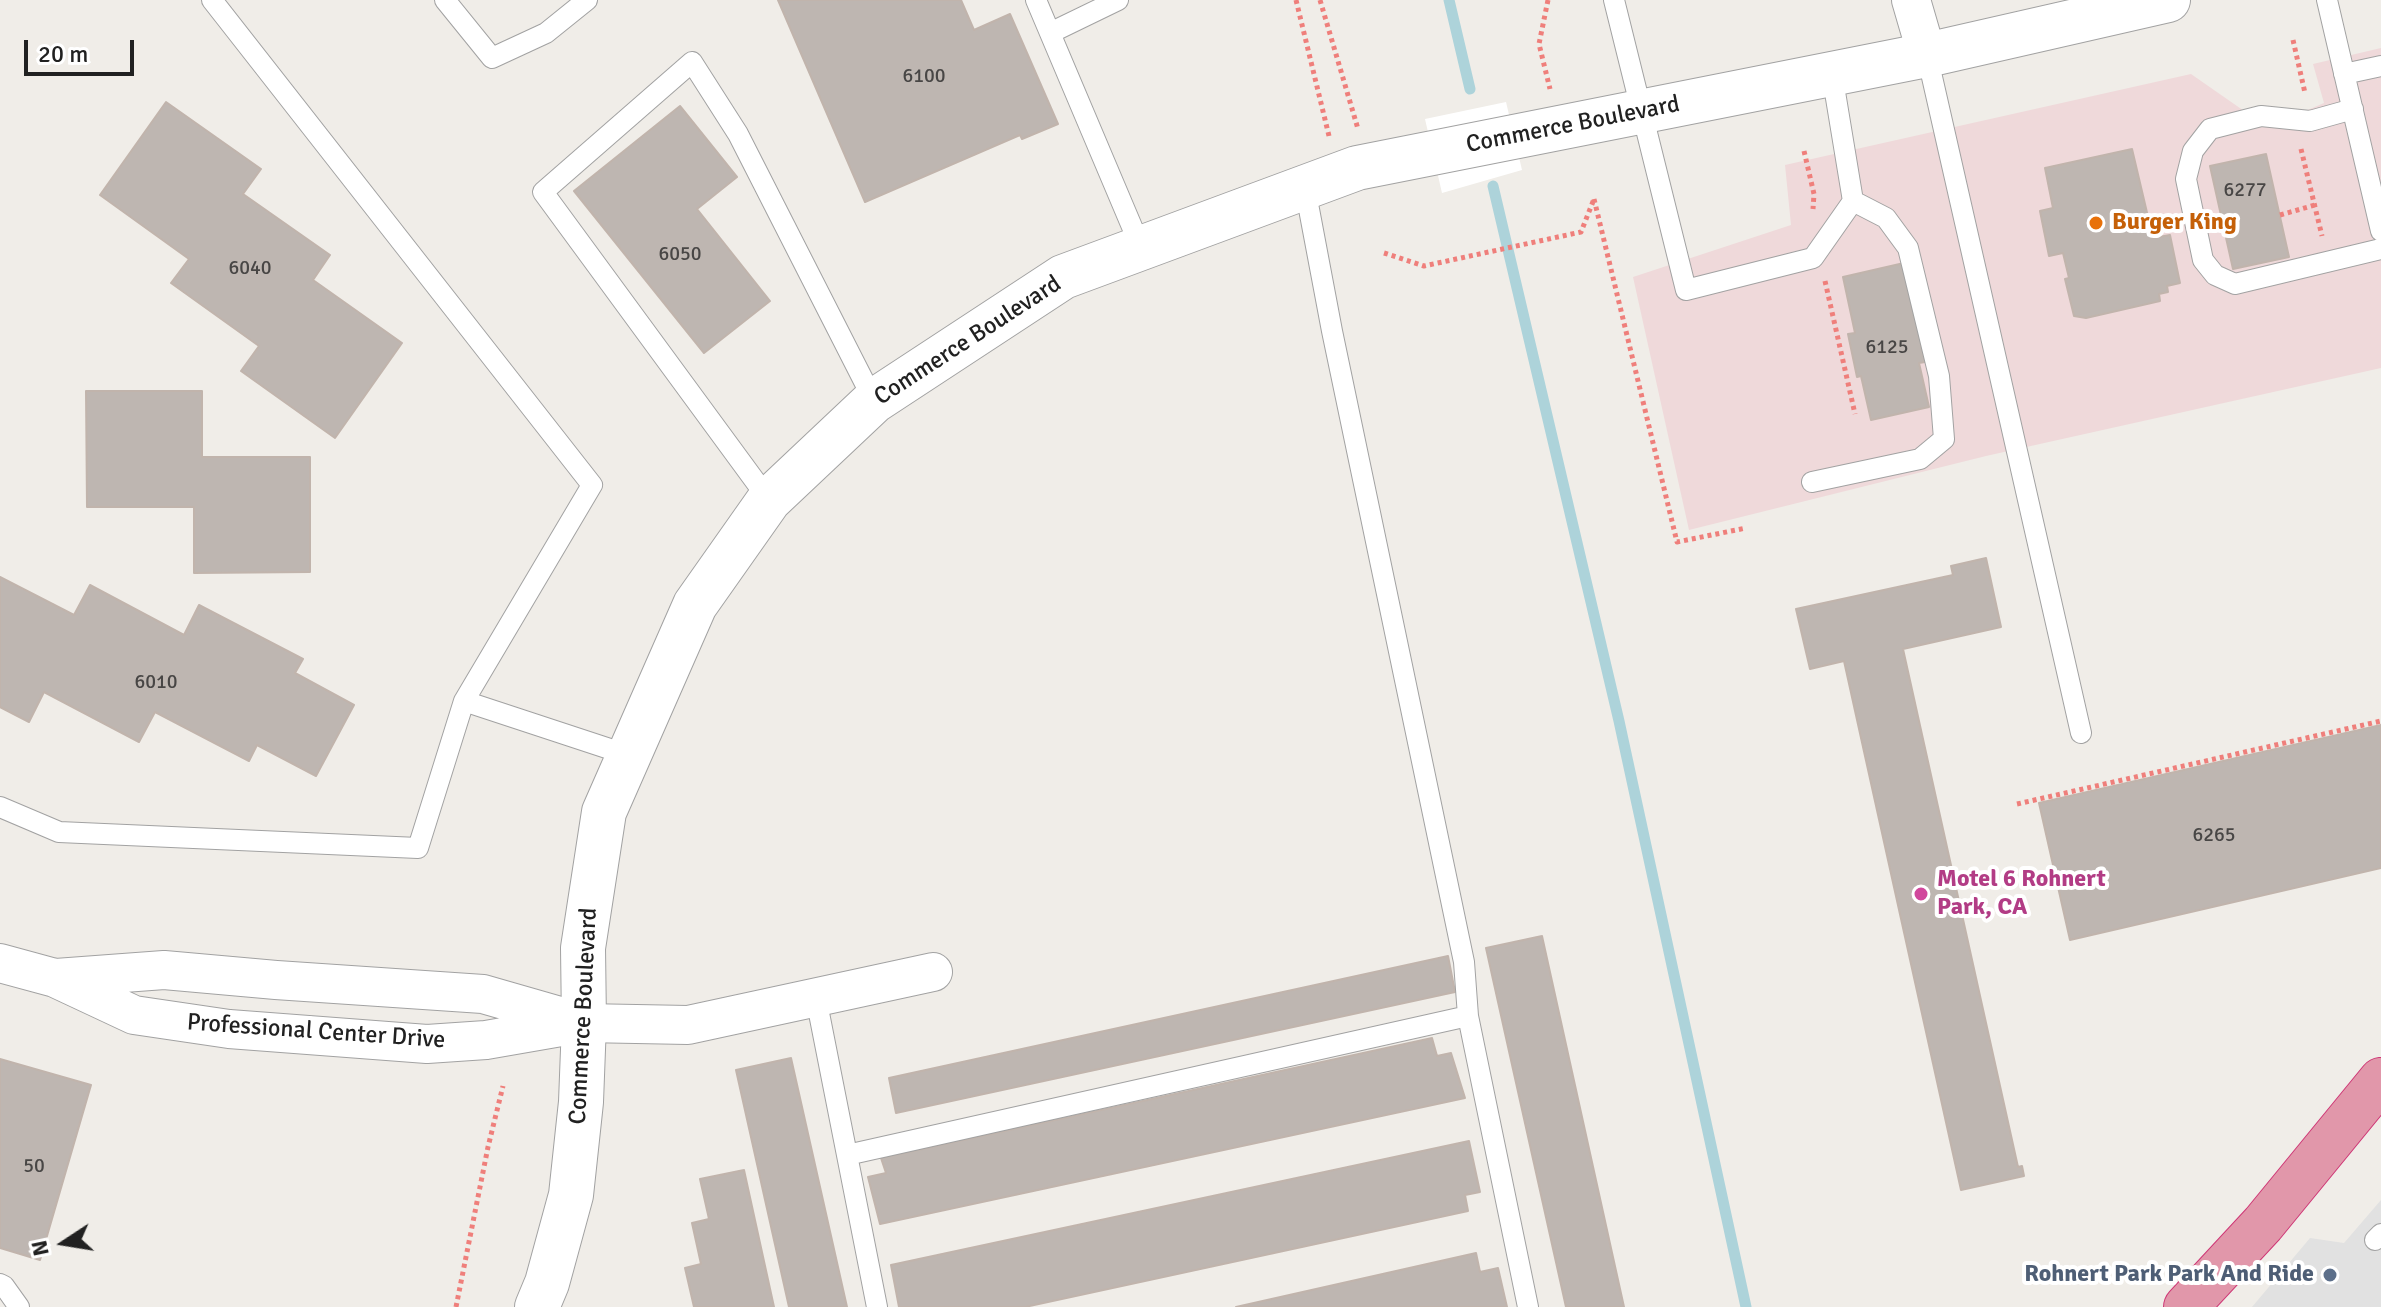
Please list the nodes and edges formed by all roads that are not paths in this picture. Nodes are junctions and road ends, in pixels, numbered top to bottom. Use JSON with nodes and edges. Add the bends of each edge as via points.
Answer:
{"nodes":[{"id":1,"x":212,"y":0,"type":"edge"},
{"id":2,"x":445,"y":0,"type":"edge"},
{"id":3,"x":587,"y":0,"type":"edge"},
{"id":4,"x":1036,"y":0,"type":"edge"},
{"id":5,"x":1118,"y":0,"type":"edge"},
{"id":6,"x":1614,"y":0,"type":"edge"},
{"id":7,"x":1911,"y":0,"type":"edge"},
{"id":8,"x":2168,"y":0,"type":"edge"},
{"id":9,"x":2327,"y":0,"type":"edge"},
{"id":10,"x":1050,"y":33,"type":"junction"},
{"id":11,"x":1927,"y":55,"type":"junction"},
{"id":12,"x":2381,"y":66,"type":"edge"},
{"id":13,"x":1832,"y":74,"type":"junction"},
{"id":14,"x":2344,"y":74,"type":"junction"},
{"id":15,"x":2353,"y":109,"type":"junction"},
{"id":16,"x":1642,"y":112,"type":"junction"},
{"id":17,"x":1305,"y":188,"type":"junction"},
{"id":18,"x":1853,"y":201,"type":"junction"},
{"id":19,"x":2381,"y":231,"type":"edge"},
{"id":20,"x":1141,"y":248,"type":"junction"},
{"id":21,"x":2381,"y":249,"type":"edge"},
{"id":22,"x":874,"y":401,"type":"junction"},
{"id":23,"x":1812,"y":482,"type":"dead end"},
{"id":24,"x":769,"y":500,"type":"junction"},
{"id":25,"x":464,"y":701,"type":"junction"},
{"id":26,"x":2081,"y":733,"type":"dead end"},
{"id":27,"x":628,"y":755,"type":"junction"},
{"id":28,"x":0,"y":807,"type":"edge"},
{"id":29,"x":0,"y":963,"type":"edge"},
{"id":30,"x":933,"y":972,"type":"dead end"},
{"id":31,"x":55,"y":978,"type":"junction"},
{"id":32,"x":816,"y":998,"type":"junction"},
{"id":33,"x":1468,"y":1016,"type":"junction"},
{"id":34,"x":584,"y":1023,"type":"junction"},
{"id":35,"x":2381,"y":1080,"type":"edge"},
{"id":36,"x":847,"y":1155,"type":"junction"},
{"id":37,"x":0,"y":1284,"type":"edge"},
{"id":38,"x":19,"y":1307,"type":"edge"},
{"id":39,"x":537,"y":1307,"type":"edge"},
{"id":40,"x":877,"y":1307,"type":"edge"},
{"id":41,"x":1528,"y":1307,"type":"edge"},
{"id":42,"x":2186,"y":1307,"type":"edge"}],
"edges":[{"from":1,"to":25,"type":"lane","via":[[592,485]]},
{"from":2,"to":3,"type":"lane","via":[[492,58],[546,33]]},
{"from":4,"to":10,"type":"lane"},
{"from":5,"to":10,"type":"lane"},
{"from":6,"to":16,"type":"lane"},
{"from":7,"to":11,"type":"street"},
{"from":8,"to":11,"type":"street","name":"Commerce Boulevard"},
{"from":9,"to":14,"type":"lane"},
{"from":10,"to":20,"type":"lane"},
{"from":11,"to":13,"type":"street","name":"Commerce Boulevard"},
{"from":11,"to":26,"type":"lane"},
{"from":12,"to":14,"type":"lane"},
{"from":13,"to":16,"type":"street","name":"Commerce Boulevard"},
{"from":13,"to":18,"type":"lane"},
{"from":14,"to":15,"type":"lane"},
{"from":15,"to":19,"type":"lane"},
{"from":15,"to":21,"type":"lane","via":[[2310,121],[2261,116],[2210,129],[2193,151],[2186,179],[2203,260],[2215,275],[2235,284]]},
{"from":16,"to":17,"type":"street","name":"Commerce Boulevard","via":[[1357,168]]},
{"from":16,"to":18,"type":"lane","via":[[1686,290],[1813,258]]},
{"from":17,"to":20,"type":"street","name":"Commerce Boulevard"},
{"from":17,"to":33,"type":"lane","via":[[1464,962]]},
{"from":18,"to":23,"type":"lane","via":[[1886,218],[1908,248],[1939,376],[1944,439],[1920,459]]},
{"from":20,"to":22,"type":"street","name":"Commerce Boulevard","via":[[1063,277]]},
{"from":22,"to":24,"type":"street","name":"Commerce Boulevard"},
{"from":22,"to":24,"type":"lane","via":[[738,134],[692,62],[543,192]]},
{"from":24,"to":27,"type":"street","name":"Commerce Boulevard","via":[[695,605]]},
{"from":25,"to":27,"type":"lane"},
{"from":25,"to":28,"type":"lane","via":[[418,848],[59,832]]},
{"from":27,"to":34,"type":"street","name":"Commerce Boulevard","via":[[604,812],[583,948]]},
{"from":29,"to":31,"type":"street","name":"Professional Center Drive"},
{"from":30,"to":32,"type":"street","name":"Professional Center Drive"},
{"from":31,"to":34,"type":"street","name":"Professional Center Drive","via":[[164,970],[483,994]]},
{"from":31,"to":34,"type":"street","name":"Professional Center Drive","via":[[134,1015],[229,1029],[427,1044]]},
{"from":32,"to":34,"type":"street","name":"Professional Center Drive","via":[[688,1025]]},
{"from":32,"to":36,"type":"lane"},
{"from":33,"to":36,"type":"lane"},
{"from":33,"to":41,"type":"lane"},
{"from":34,"to":39,"type":"street","name":"Commerce Boulevard","via":[[571,1195]]},
{"from":35,"to":42,"type":"highway","via":[[2263,1224]]},
{"from":36,"to":40,"type":"lane"},
{"from":37,"to":38,"type":"lane"}]}
